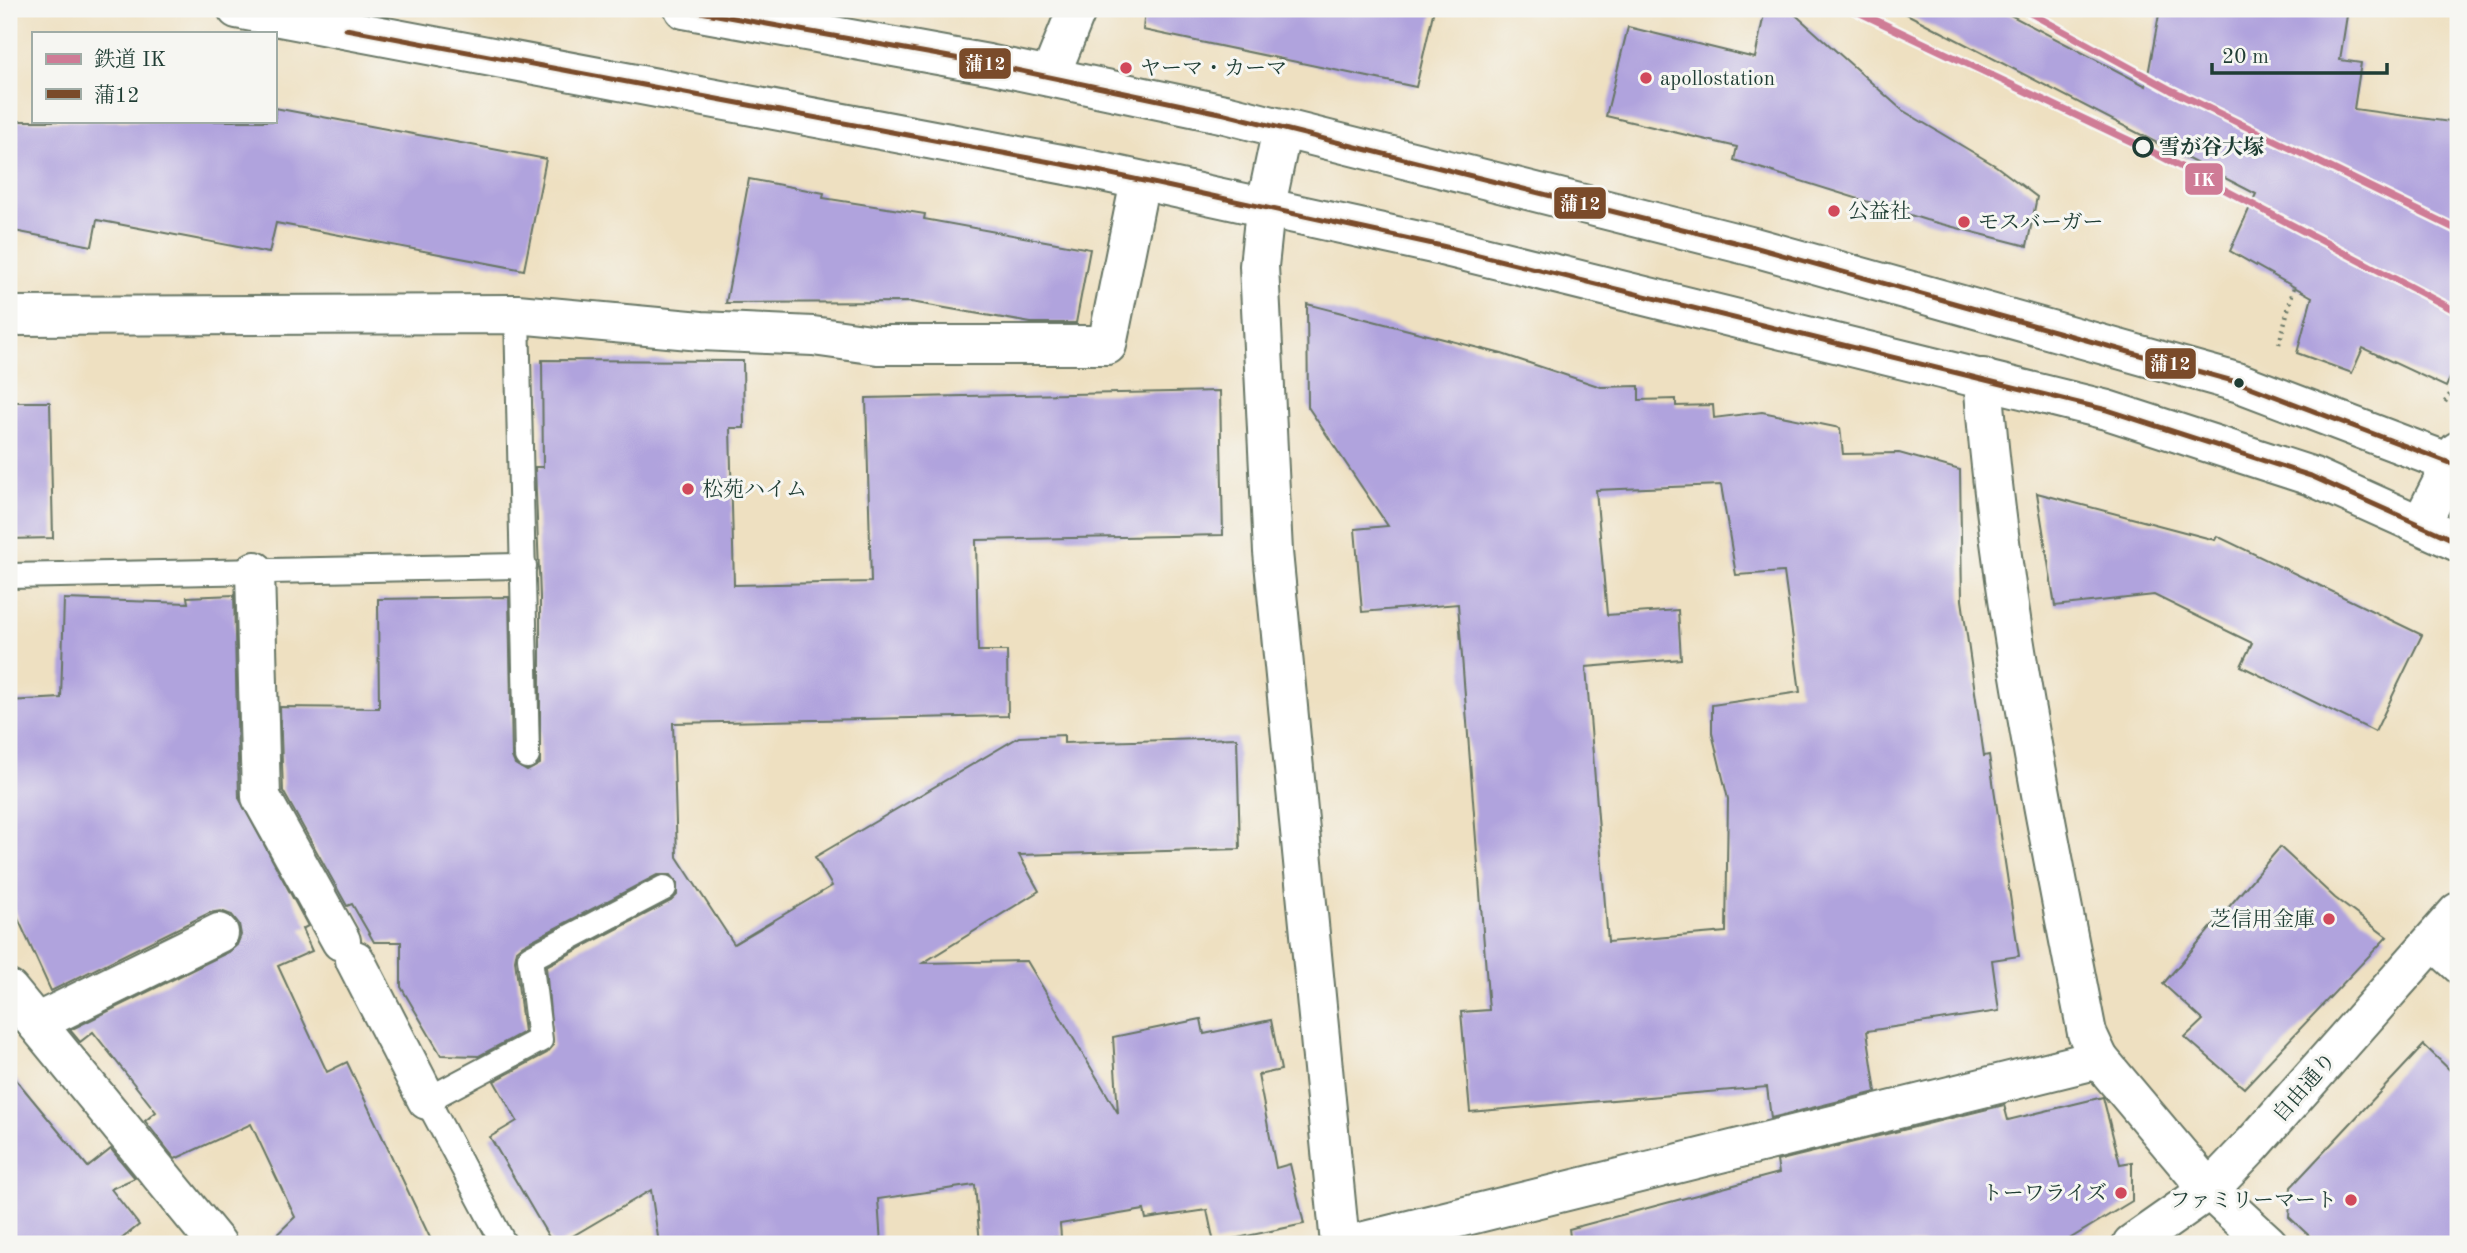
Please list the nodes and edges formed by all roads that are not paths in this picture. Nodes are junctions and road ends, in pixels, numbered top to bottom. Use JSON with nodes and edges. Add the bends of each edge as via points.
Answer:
{"nodes":[{"id":1,"x":237,"y":9,"type":"edge"},
{"id":2,"x":684,"y":9,"type":"edge"},
{"id":3,"x":1077,"y":9,"type":"edge"},
{"id":4,"x":348,"y":19,"type":"edge"},
{"id":5,"x":1050,"y":76,"type":"junction"},
{"id":6,"x":1282,"y":129,"type":"junction"},
{"id":7,"x":1140,"y":181,"type":"junction"},
{"id":8,"x":1265,"y":210,"type":"junction"},
{"id":9,"x":517,"y":314,"type":"junction"},
{"id":10,"x":9,"y":316,"type":"edge"},
{"id":11,"x":1983,"y":378,"type":"junction"},
{"id":12,"x":2456,"y":460,"type":"edge"},
{"id":13,"x":2421,"y":524,"type":"junction"},
{"id":14,"x":2458,"y":542,"type":"edge"},
{"id":15,"x":524,"y":566,"type":"junction"},
{"id":16,"x":255,"y":572,"type":"junction"},
{"id":17,"x":9,"y":576,"type":"edge"},
{"id":18,"x":527,"y":756,"type":"dead end"},
{"id":19,"x":664,"y":888,"type":"dead end"},
{"id":20,"x":2458,"y":912,"type":"edge"},
{"id":21,"x":219,"y":933,"type":"dead end"},
{"id":22,"x":2428,"y":945,"type":"junction"},
{"id":23,"x":2458,"y":972,"type":"edge"},
{"id":24,"x":9,"y":990,"type":"edge"},
{"id":25,"x":36,"y":1024,"type":"junction"},
{"id":26,"x":2099,"y":1059,"type":"junction"},
{"id":27,"x":428,"y":1100,"type":"junction"},
{"id":28,"x":2209,"y":1189,"type":"junction"},
{"id":29,"x":217,"y":1244,"type":"edge"},
{"id":30,"x":504,"y":1244,"type":"edge"},
{"id":31,"x":1340,"y":1244,"type":"edge"},
{"id":32,"x":1353,"y":1244,"type":"edge"},
{"id":33,"x":2132,"y":1244,"type":"edge"},
{"id":34,"x":2268,"y":1244,"type":"edge"}],
"edges":[{"from":1,"to":4,"type":"street"},
{"from":2,"to":5,"type":"street"},
{"from":3,"to":5,"type":"street"},
{"from":4,"to":7,"type":"street"},
{"from":5,"to":6,"type":"street"},
{"from":6,"to":8,"type":"street"},
{"from":6,"to":12,"type":"street","via":[[1754,247],[2176,364]]},
{"from":7,"to":8,"type":"street"},
{"from":7,"to":9,"type":"street","via":[[1107,345],[878,345]]},
{"from":8,"to":11,"type":"street","via":[[1442,246]]},
{"from":8,"to":31,"type":"street","via":[[1259,266],[1273,552]]},
{"from":9,"to":10,"type":"street"},
{"from":9,"to":15,"type":"lane"},
{"from":11,"to":13,"type":"street","via":[[2231,448],[2311,475]]},
{"from":11,"to":26,"type":"street","via":[[1988,448],[2032,744],[2087,1033]]},
{"from":12,"to":13,"type":"street"},
{"from":13,"to":14,"type":"street"},
{"from":15,"to":16,"type":"lane"},
{"from":15,"to":18,"type":"lane"},
{"from":16,"to":17,"type":"lane"},
{"from":16,"to":27,"type":"street","via":[[261,797]]},
{"from":19,"to":27,"type":"lane","via":[[530,958],[540,1040]]},
{"from":20,"to":22,"type":"street","name":"自由通り"},
{"from":21,"to":25,"type":"street"},
{"from":22,"to":23,"type":"lane"},
{"from":22,"to":28,"type":"street","name":"自由通り"},
{"from":24,"to":25,"type":"street"},
{"from":25,"to":29,"type":"street"},
{"from":26,"to":28,"type":"street"},
{"from":26,"to":32,"type":"street"},
{"from":27,"to":30,"type":"lane"},
{"from":28,"to":33,"type":"street","name":"自由通り"},
{"from":28,"to":34,"type":"street"}]}
